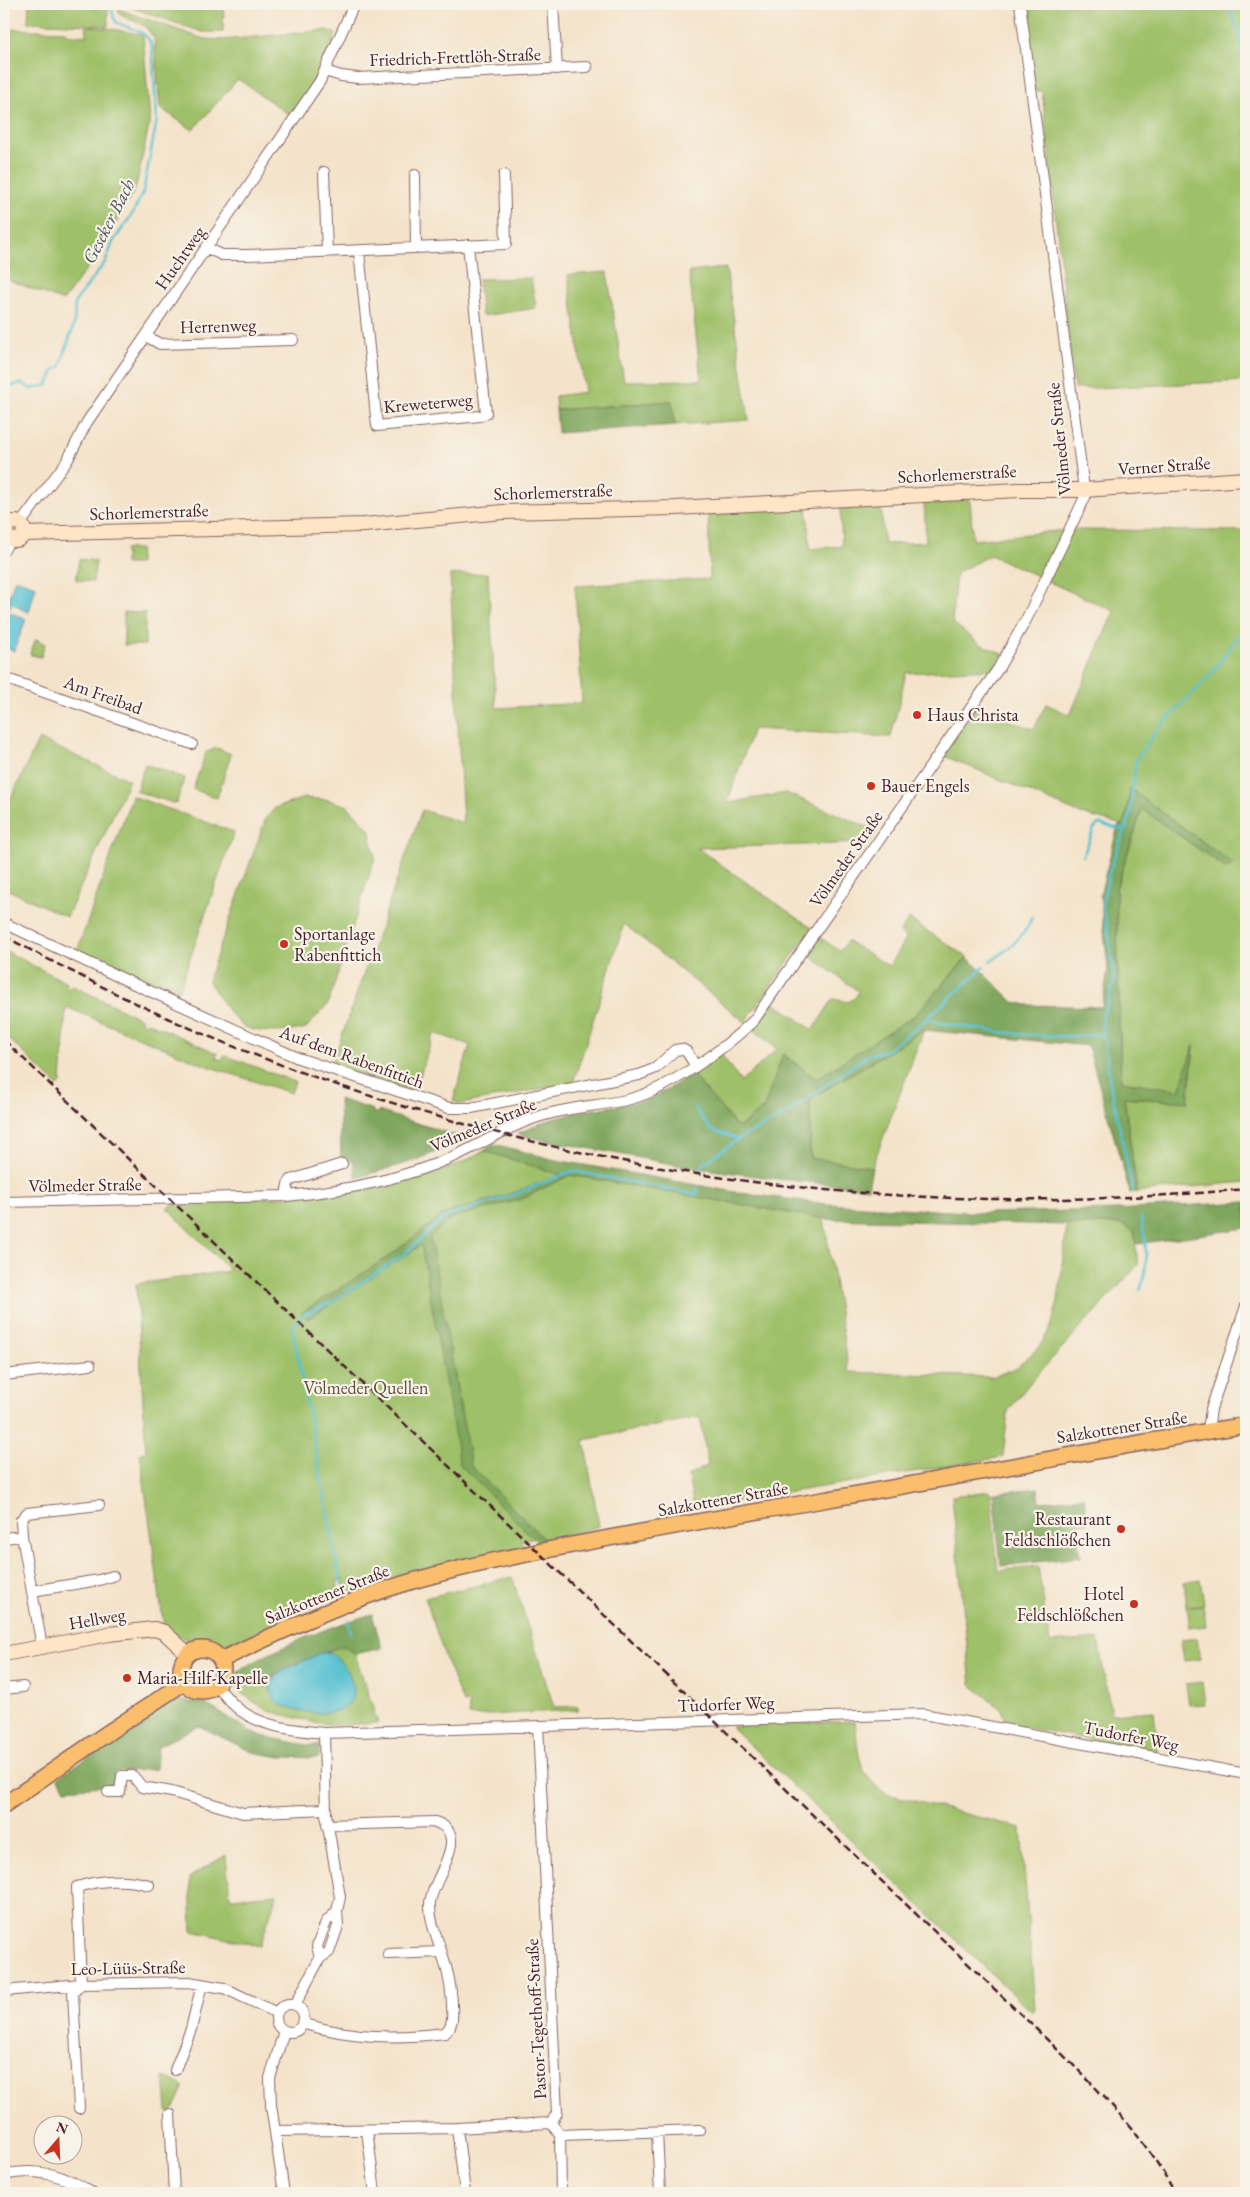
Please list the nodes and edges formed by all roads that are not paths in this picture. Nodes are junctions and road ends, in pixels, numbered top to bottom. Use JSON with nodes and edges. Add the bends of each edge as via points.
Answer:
{"nodes":[{"id":1,"x":354,"y":4,"type":"edge"},
{"id":2,"x":553,"y":4,"type":"edge"},
{"id":3,"x":1020,"y":4,"type":"edge"},
{"id":4,"x":587,"y":67,"type":"dead end"},
{"id":5,"x":557,"y":69,"type":"junction"},
{"id":6,"x":325,"y":71,"type":"junction"},
{"id":7,"x":324,"y":172,"type":"dead end"},
{"id":8,"x":415,"y":175,"type":"dead end"},
{"id":9,"x":504,"y":175,"type":"dead end"},
{"id":10,"x":468,"y":245,"type":"junction"},
{"id":11,"x":207,"y":248,"type":"junction"},
{"id":12,"x":416,"y":248,"type":"junction"},
{"id":13,"x":359,"y":251,"type":"junction"},
{"id":14,"x":327,"y":252,"type":"junction"},
{"id":15,"x":146,"y":336,"type":"junction"},
{"id":16,"x":293,"y":340,"type":"dead end"},
{"id":17,"x":1246,"y":479,"type":"edge"},
{"id":18,"x":1084,"y":490,"type":"junction"},
{"id":19,"x":11,"y":534,"type":"edge"},
{"id":20,"x":4,"y":678,"type":"edge"},
{"id":21,"x":192,"y":744,"type":"dead end"},
{"id":22,"x":4,"y":922,"type":"edge"},
{"id":23,"x":695,"y":1065,"type":"junction"},
{"id":24,"x":342,"y":1164,"type":"dead end"},
{"id":25,"x":286,"y":1196,"type":"junction"},
{"id":26,"x":4,"y":1202,"type":"edge"},
{"id":27,"x":1246,"y":1306,"type":"edge"},
{"id":28,"x":90,"y":1365,"type":"dead end"},
{"id":29,"x":4,"y":1375,"type":"edge"},
{"id":30,"x":1246,"y":1425,"type":"edge"},
{"id":31,"x":1208,"y":1432,"type":"junction"},
{"id":32,"x":99,"y":1505,"type":"dead end"},
{"id":33,"x":22,"y":1536,"type":"junction"},
{"id":34,"x":4,"y":1538,"type":"edge"},
{"id":35,"x":112,"y":1576,"type":"dead end"},
{"id":36,"x":32,"y":1591,"type":"junction"},
{"id":37,"x":42,"y":1647,"type":"junction"},
{"id":38,"x":4,"y":1654,"type":"edge"},
{"id":39,"x":188,"y":1654,"type":"junction"},
{"id":40,"x":221,"y":1660,"type":"junction"},
{"id":41,"x":185,"y":1682,"type":"junction"},
{"id":42,"x":216,"y":1686,"type":"junction"},
{"id":43,"x":23,"y":1687,"type":"dead end"},
{"id":44,"x":4,"y":1689,"type":"edge"},
{"id":45,"x":538,"y":1726,"type":"junction"},
{"id":46,"x":324,"y":1733,"type":"junction"},
{"id":47,"x":1246,"y":1774,"type":"edge"},
{"id":48,"x":108,"y":1792,"type":"dead end"},
{"id":49,"x":4,"y":1805,"type":"edge"},
{"id":50,"x":325,"y":1809,"type":"junction"},
{"id":51,"x":327,"y":1825,"type":"junction"},
{"id":52,"x":149,"y":1885,"type":"dead end"},
{"id":53,"x":441,"y":1952,"type":"junction"},
{"id":54,"x":388,"y":1954,"type":"dead end"},
{"id":55,"x":81,"y":1984,"type":"junction"},
{"id":56,"x":202,"y":1984,"type":"junction"},
{"id":57,"x":4,"y":1991,"type":"edge"},
{"id":58,"x":295,"y":2005,"type":"junction"},
{"id":59,"x":277,"y":2013,"type":"junction"},
{"id":60,"x":305,"y":2024,"type":"junction"},
{"id":61,"x":284,"y":2031,"type":"junction"},
{"id":62,"x":175,"y":2070,"type":"dead end"},
{"id":63,"x":79,"y":2108,"type":"dead end"},
{"id":64,"x":170,"y":2114,"type":"dead end"},
{"id":65,"x":551,"y":2123,"type":"junction"},
{"id":66,"x":457,"y":2128,"type":"junction"},
{"id":67,"x":367,"y":2130,"type":"junction"},
{"id":68,"x":699,"y":2130,"type":"dead end"},
{"id":69,"x":276,"y":2131,"type":"junction"},
{"id":70,"x":657,"y":2132,"type":"junction"},
{"id":71,"x":560,"y":2135,"type":"junction"},
{"id":72,"x":4,"y":2175,"type":"edge"},
{"id":73,"x":92,"y":2193,"type":"edge"},
{"id":74,"x":174,"y":2193,"type":"edge"},
{"id":75,"x":284,"y":2193,"type":"edge"},
{"id":76,"x":375,"y":2193,"type":"edge"},
{"id":77,"x":465,"y":2193,"type":"edge"},
{"id":78,"x":561,"y":2193,"type":"edge"},
{"id":79,"x":660,"y":2193,"type":"edge"}],
"edges":[{"from":1,"to":6,"type":"street","name":"Huchtweg"},
{"from":2,"to":5,"type":"street"},
{"from":3,"to":18,"type":"street","name":"Völmeder Straße"},
{"from":4,"to":5,"type":"street","name":"Friedrich-Frettlöh-Straße"},
{"from":5,"to":6,"type":"street","name":"Friedrich-Frettlöh-Straße","via":[[358,78]]},
{"from":6,"to":11,"type":"street","name":"Huchtweg"},
{"from":7,"to":14,"type":"street"},
{"from":8,"to":12,"type":"street"},
{"from":9,"to":10,"type":"street","via":[[506,244]]},
{"from":10,"to":12,"type":"street"},
{"from":10,"to":13,"type":"street","name":"Kreweterweg","via":[[486,413],[377,426]]},
{"from":11,"to":14,"type":"street","via":[[222,255]]},
{"from":11,"to":15,"type":"street","name":"Huchtweg"},
{"from":12,"to":13,"type":"street"},
{"from":13,"to":14,"type":"street"},
{"from":15,"to":16,"type":"street","name":"Herrenweg","via":[[160,344]]},
{"from":15,"to":19,"type":"street","name":"Huchtweg","via":[[87,422],[67,461]]},
{"from":17,"to":18,"type":"street","name":"Verner Straße"},
{"from":18,"to":19,"type":"street","name":"Schorlemerstraße","via":[[1000,490],[675,508],[503,512],[338,526]]},
{"from":18,"to":23,"type":"street","name":"Völmeder Straße","via":[[1085,497],[1026,620],[998,669],[763,1008],[741,1032]]},
{"from":20,"to":21,"type":"street","name":"Am Freibad"},
{"from":22,"to":23,"type":"street","name":"Auf dem Rabenfittich","via":[[298,1058],[449,1108],[472,1108],[639,1076],[656,1068],[675,1050],[687,1052]]},
{"from":23,"to":25,"type":"street","name":"Völmeder Straße","via":[[652,1092],[627,1100],[540,1116],[415,1172],[332,1192]]},
{"from":24,"to":25,"type":"street","via":[[291,1180]]},
{"from":25,"to":26,"type":"street","name":"Völmeder Straße"},
{"from":27,"to":31,"type":"street","via":[[1211,1409]]},
{"from":28,"to":29,"type":"street"},
{"from":30,"to":31,"type":"main road","name":"Salzkottener Straße"},
{"from":31,"to":40,"type":"main road","name":"Salzkottener Straße","via":[[1046,1458],[488,1563],[379,1592],[304,1620]]},
{"from":32,"to":33,"type":"street","via":[[27,1513],[21,1520]]},
{"from":33,"to":34,"type":"street"},
{"from":33,"to":36,"type":"street"},
{"from":35,"to":36,"type":"street"},
{"from":36,"to":37,"type":"street"},
{"from":37,"to":38,"type":"street","name":"Hellweg"},
{"from":37,"to":39,"type":"street","name":"Hellweg","via":[[154,1629],[164,1632]]},
{"from":39,"to":40,"type":"main road","via":[[206,1650]]},
{"from":39,"to":41,"type":"main road","via":[[182,1664],[181,1675]]},
{"from":40,"to":42,"type":"main road","via":[[223,1671]]},
{"from":41,"to":42,"type":"main road","via":[[193,1690],[200,1691]]},
{"from":41,"to":49,"type":"main road"},
{"from":42,"to":46,"type":"street","name":"Tudorfer Weg","via":[[236,1707],[260,1721],[289,1729]]},
{"from":43,"to":44,"type":"street"},
{"from":45,"to":46,"type":"street","name":"Tudorfer Weg"},
{"from":45,"to":47,"type":"street","name":"Tudorfer Weg","via":[[923,1714]]},
{"from":45,"to":65,"type":"street","name":"Pastor-Tegethoff-Straße","via":[[557,2113]]},
{"from":46,"to":50,"type":"street"},
{"from":48,"to":50,"type":"street","via":[[120,1792],[122,1776],[133,1776],[142,1787],[172,1792],[243,1813]]},
{"from":50,"to":51,"type":"street"},
{"from":51,"to":53,"type":"street","via":[[435,1822],[448,1829],[451,1837],[449,1853],[430,1902]]},
{"from":51,"to":58,"type":"street","via":[[340,1897],[338,1926],[329,1952],[320,1958]]},
{"from":52,"to":55,"type":"street","via":[[137,1881],[92,1882],[77,1887]]},
{"from":53,"to":54,"type":"street"},
{"from":53,"to":60,"type":"street","via":[[448,1973],[453,2012],[450,2027],[445,2032],[349,2035]]},
{"from":55,"to":56,"type":"street","name":"Leo-Lüüs-Straße","via":[[173,1981]]},
{"from":55,"to":57,"type":"street","name":"Leo-Lüüs-Straße"},
{"from":55,"to":63,"type":"street","via":[[73,1993]]},
{"from":56,"to":59,"type":"street","name":"Leo-Lüüs-Straße","via":[[224,1988]]},
{"from":56,"to":62,"type":"street","via":[[191,2029]]},
{"from":58,"to":59,"type":"street","via":[[286,2004]]},
{"from":58,"to":60,"type":"street","via":[[301,2008]]},
{"from":59,"to":61,"type":"street","via":[[276,2021]]},
{"from":60,"to":61,"type":"street","via":[[299,2030]]},
{"from":61,"to":69,"type":"street","via":[[270,2078]]},
{"from":64,"to":74,"type":"street"},
{"from":65,"to":66,"type":"street","name":"Pastor-Tegethoff-Straße"},
{"from":65,"to":71,"type":"street"},
{"from":66,"to":67,"type":"street","name":"Pastor-Tegethoff-Straße"},
{"from":66,"to":77,"type":"street"},
{"from":67,"to":69,"type":"street","name":"Pastor-Tegethoff-Straße"},
{"from":67,"to":76,"type":"street"},
{"from":68,"to":70,"type":"street"},
{"from":69,"to":75,"type":"street"},
{"from":70,"to":71,"type":"street"},
{"from":70,"to":79,"type":"street"},
{"from":71,"to":78,"type":"street"},
{"from":72,"to":73,"type":"street","via":[[42,2173],[62,2176]]}]}
